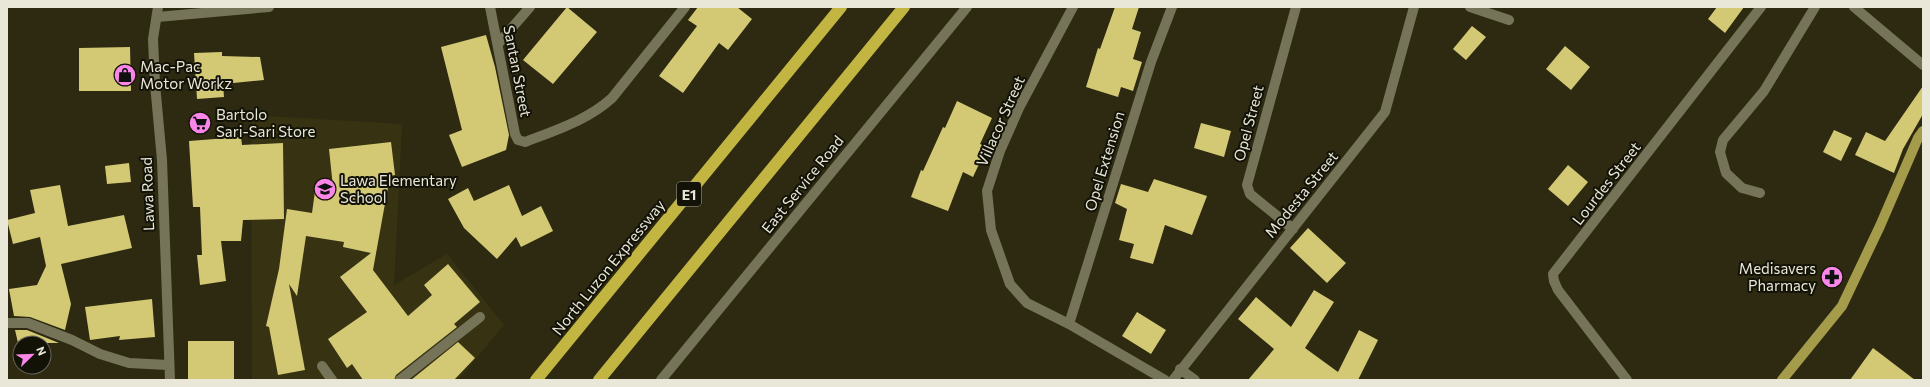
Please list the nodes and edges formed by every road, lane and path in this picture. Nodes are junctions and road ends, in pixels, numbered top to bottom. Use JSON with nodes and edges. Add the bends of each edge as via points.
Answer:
{"nodes":[{"id":1,"x":269,"y":7,"type":"edge"},
{"id":2,"x":490,"y":7,"type":"edge"},
{"id":3,"x":530,"y":7,"type":"edge"},
{"id":4,"x":685,"y":7,"type":"edge"},
{"id":5,"x":841,"y":7,"type":"edge"},
{"id":6,"x":904,"y":7,"type":"edge"},
{"id":7,"x":967,"y":7,"type":"edge"},
{"id":8,"x":1073,"y":7,"type":"edge"},
{"id":9,"x":1172,"y":7,"type":"edge"},
{"id":10,"x":1296,"y":7,"type":"edge"},
{"id":11,"x":1414,"y":7,"type":"edge"},
{"id":12,"x":1470,"y":7,"type":"edge"},
{"id":13,"x":1761,"y":7,"type":"edge"},
{"id":14,"x":1816,"y":7,"type":"edge"},
{"id":15,"x":1854,"y":7,"type":"edge"},
{"id":16,"x":157,"y":12,"type":"edge"},
{"id":17,"x":1509,"y":20,"type":"dead end"},
{"id":18,"x":498,"y":44,"type":"junction"},
{"id":19,"x":1923,"y":65,"type":"edge"},
{"id":20,"x":1923,"y":131,"type":"edge"},
{"id":21,"x":1760,"y":193,"type":"dead end"},
{"id":22,"x":1293,"y":229,"type":"junction"},
{"id":23,"x":480,"y":317,"type":"dead end"},
{"id":24,"x":7,"y":323,"type":"edge"},
{"id":25,"x":1069,"y":324,"type":"junction"},
{"id":26,"x":168,"y":365,"type":"junction"},
{"id":27,"x":322,"y":366,"type":"dead end"},
{"id":28,"x":1180,"y":369,"type":"junction"},
{"id":29,"x":170,"y":380,"type":"edge"},
{"id":30,"x":332,"y":380,"type":"edge"},
{"id":31,"x":400,"y":380,"type":"edge"},
{"id":32,"x":536,"y":380,"type":"edge"},
{"id":33,"x":599,"y":380,"type":"edge"},
{"id":34,"x":661,"y":380,"type":"edge"},
{"id":35,"x":1165,"y":380,"type":"edge"},
{"id":36,"x":1173,"y":380,"type":"edge"},
{"id":37,"x":1195,"y":380,"type":"edge"},
{"id":38,"x":1627,"y":380,"type":"edge"},
{"id":39,"x":1782,"y":380,"type":"edge"}],
"edges":[{"from":1,"to":16,"type":"street"},
{"from":2,"to":18,"type":"street","name":"Santan Street"},
{"from":3,"to":18,"type":"street"},
{"from":4,"to":18,"type":"street","name":"Santan Street","via":[[612,98],[599,110],[525,142],[518,140]]},
{"from":5,"to":32,"type":"highway","name":"North Luzon Expressway","number":"E1"},
{"from":6,"to":33,"type":"highway"},
{"from":7,"to":34,"type":"street","name":"East Service Road"},
{"from":8,"to":25,"type":"street","name":"Villacor Street","via":[[1018,108],[987,191],[991,230],[1010,284],[1027,303]]},
{"from":9,"to":25,"type":"street","name":"Opel Extension","via":[[1151,62]]},
{"from":10,"to":22,"type":"street","name":"Opel Street","via":[[1247,185],[1250,194]]},
{"from":11,"to":22,"type":"street","name":"Modesta Street","via":[[1386,112]]},
{"from":12,"to":17,"type":"street"},
{"from":13,"to":38,"type":"street","name":"Lourdes Street","via":[[1553,274],[1558,290]]},
{"from":14,"to":21,"type":"street","via":[[1764,91],[1723,140],[1720,152],[1726,173],[1742,188]]},
{"from":15,"to":19,"type":"street"},
{"from":16,"to":26,"type":"street","name":"Lawa Road","via":[[153,39],[162,160]]},
{"from":20,"to":39,"type":"main road","via":[[1842,306]]},
{"from":22,"to":28,"type":"street","name":"Modesta Street"},
{"from":23,"to":31,"type":"street"},
{"from":24,"to":26,"type":"street","via":[[28,323],[100,354],[129,363]]},
{"from":25,"to":35,"type":"street","name":"Villacor Street"},
{"from":26,"to":29,"type":"street","name":"Lawa Road"},
{"from":27,"to":30,"type":"street"},
{"from":28,"to":36,"type":"street","name":"Modesta Street"},
{"from":28,"to":37,"type":"street"}]}
